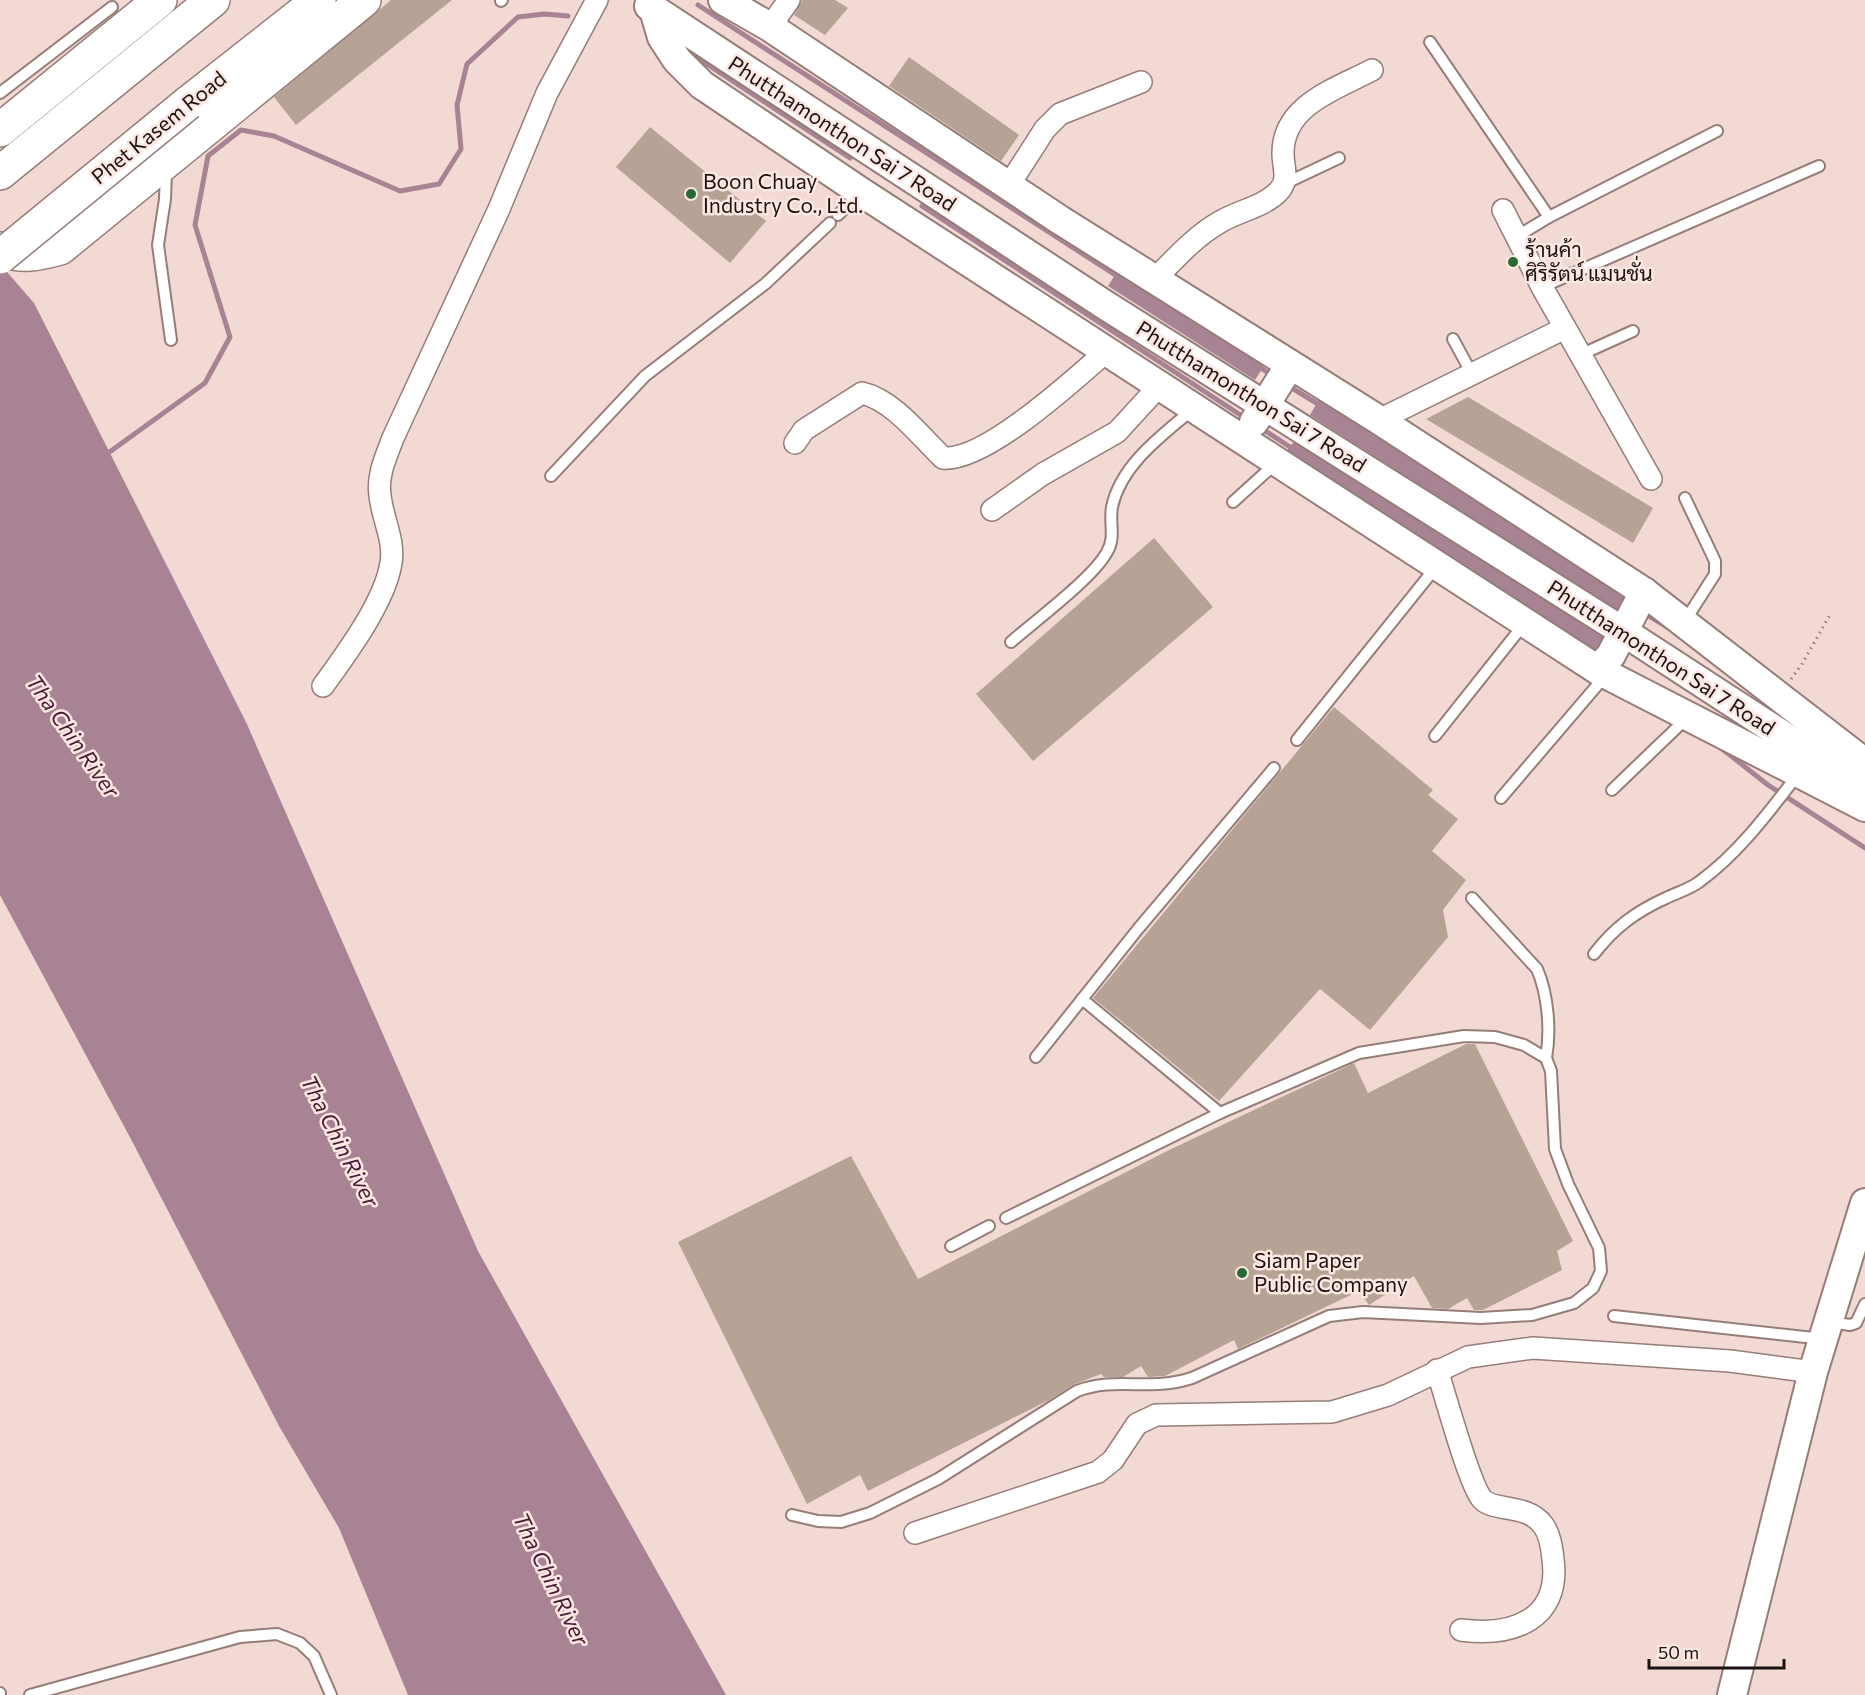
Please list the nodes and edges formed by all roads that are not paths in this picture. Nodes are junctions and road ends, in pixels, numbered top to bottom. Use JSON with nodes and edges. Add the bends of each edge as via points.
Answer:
{"nodes":[{"id":1,"x":160,"y":0,"type":"edge"},
{"id":2,"x":213,"y":0,"type":"edge"},
{"id":3,"x":364,"y":0,"type":"edge"},
{"id":4,"x":723,"y":0,"type":"edge"},
{"id":5,"x":789,"y":0,"type":"edge"},
{"id":6,"x":319,"y":2,"type":"edge"},
{"id":7,"x":648,"y":4,"type":"edge"},
{"id":8,"x":593,"y":8,"type":"edge"},
{"id":9,"x":118,"y":13,"type":"edge"},
{"id":10,"x":770,"y":27,"type":"junction"},
{"id":11,"x":1430,"y":42,"type":"dead end"},
{"id":12,"x":1372,"y":70,"type":"dead end"},
{"id":13,"x":1141,"y":82,"type":"dead end"},
{"id":14,"x":0,"y":93,"type":"edge"},
{"id":15,"x":0,"y":130,"type":"edge"},
{"id":16,"x":1717,"y":131,"type":"dead end"},
{"id":17,"x":1339,"y":158,"type":"dead end"},
{"id":18,"x":166,"y":162,"type":"junction"},
{"id":19,"x":1819,"y":166,"type":"dead end"},
{"id":20,"x":898,"y":172,"type":"junction"},
{"id":21,"x":0,"y":173,"type":"edge"},
{"id":22,"x":1284,"y":184,"type":"junction"},
{"id":23,"x":1009,"y":185,"type":"junction"},
{"id":24,"x":869,"y":197,"type":"junction"},
{"id":25,"x":1503,"y":210,"type":"dead end"},
{"id":26,"x":1549,"y":217,"type":"junction"},
{"id":27,"x":1516,"y":237,"type":"junction"},
{"id":28,"x":0,"y":249,"type":"edge"},
{"id":29,"x":0,"y":257,"type":"edge"},
{"id":30,"x":1154,"y":280,"type":"junction"},
{"id":31,"x":1542,"y":287,"type":"junction"},
{"id":32,"x":1565,"y":328,"type":"junction"},
{"id":33,"x":1633,"y":331,"type":"dead end"},
{"id":34,"x":1453,"y":339,"type":"dead end"},
{"id":35,"x":171,"y":340,"type":"dead end"},
{"id":36,"x":1108,"y":350,"type":"junction"},
{"id":37,"x":1580,"y":355,"type":"junction"},
{"id":38,"x":1290,"y":365,"type":"junction"},
{"id":39,"x":1472,"y":374,"type":"junction"},
{"id":40,"x":1161,"y":384,"type":"junction"},
{"id":41,"x":1264,"y":407,"type":"junction"},
{"id":42,"x":1195,"y":408,"type":"junction"},
{"id":43,"x":1379,"y":420,"type":"junction"},
{"id":44,"x":1244,"y":439,"type":"junction"},
{"id":45,"x":795,"y":443,"type":"dead end"},
{"id":46,"x":1278,"y":461,"type":"junction"},
{"id":47,"x":551,"y":476,"type":"dead end"},
{"id":48,"x":1651,"y":479,"type":"dead end"},
{"id":49,"x":1685,"y":498,"type":"dead end"},
{"id":50,"x":1233,"y":502,"type":"dead end"},
{"id":51,"x":992,"y":510,"type":"dead end"},
{"id":52,"x":1438,"y":565,"type":"junction"},
{"id":53,"x":1644,"y":592,"type":"junction"},
{"id":54,"x":1685,"y":621,"type":"junction"},
{"id":55,"x":1526,"y":622,"type":"junction"},
{"id":56,"x":1624,"y":632,"type":"junction"},
{"id":57,"x":1011,"y":642,"type":"dead end"},
{"id":58,"x":1602,"y":672,"type":"junction"},
{"id":59,"x":323,"y":686,"type":"dead end"},
{"id":60,"x":1689,"y":717,"type":"junction"},
{"id":61,"x":1436,"y":736,"type":"dead end"},
{"id":62,"x":1297,"y":740,"type":"dead end"},
{"id":63,"x":1865,"y":763,"type":"edge"},
{"id":64,"x":1274,"y":768,"type":"dead end"},
{"id":65,"x":1799,"y":773,"type":"junction"},
{"id":66,"x":1865,"y":789,"type":"edge"},
{"id":67,"x":1612,"y":790,"type":"dead end"},
{"id":68,"x":1501,"y":798,"type":"dead end"},
{"id":69,"x":1865,"y":807,"type":"edge"},
{"id":70,"x":1472,"y":898,"type":"dead end"},
{"id":71,"x":1594,"y":954,"type":"dead end"},
{"id":72,"x":1082,"y":999,"type":"junction"},
{"id":73,"x":1036,"y":1057,"type":"dead end"},
{"id":74,"x":1546,"y":1058,"type":"junction"},
{"id":75,"x":1220,"y":1113,"type":"junction"},
{"id":76,"x":1865,"y":1203,"type":"edge"},
{"id":77,"x":1006,"y":1218,"type":"dead end"},
{"id":78,"x":989,"y":1226,"type":"dead end"},
{"id":79,"x":951,"y":1245,"type":"dead end"},
{"id":80,"x":1865,"y":1304,"type":"edge"},
{"id":81,"x":1614,"y":1316,"type":"dead end"},
{"id":82,"x":1826,"y":1330,"type":"junction"},
{"id":83,"x":1437,"y":1370,"type":"junction"},
{"id":84,"x":1813,"y":1372,"type":"junction"},
{"id":85,"x":792,"y":1515,"type":"dead end"},
{"id":86,"x":915,"y":1533,"type":"dead end"},
{"id":87,"x":1461,"y":1630,"type":"dead end"},
{"id":88,"x":30,"y":1695,"type":"edge"},
{"id":89,"x":331,"y":1695,"type":"edge"},
{"id":90,"x":1732,"y":1695,"type":"edge"}],
"edges":[{"from":1,"to":9,"type":"main road"},
{"from":2,"to":21,"type":"main road"},
{"from":3,"to":18,"type":"main road"},
{"from":4,"to":10,"type":"main road"},
{"from":5,"to":10,"type":"street"},
{"from":6,"to":29,"type":"main road","name":"Phet Kasem Road","bridge":true},
{"from":7,"to":20,"type":"main road","name":"Phutthamonthon Sai 7 Road"},
{"from":7,"to":24,"type":"main road","via":[[677,60],[702,85]]},
{"from":8,"to":59,"type":"street","via":[[547,93],[499,209],[389,449],[381,471],[379,495],[392,562],[356,639]]},
{"from":9,"to":14,"type":"lane"},
{"from":9,"to":15,"type":"main road"},
{"from":10,"to":23,"type":"main road"},
{"from":11,"to":26,"type":"lane"},
{"from":12,"to":22,"type":"street","via":[[1297,113],[1287,131]]},
{"from":13,"to":23,"type":"street","via":[[1060,114],[1045,129]]},
{"from":16,"to":26,"type":"lane"},
{"from":17,"to":22,"type":"lane"},
{"from":18,"to":28,"type":"main road","via":[[60,248],[31,256]]},
{"from":18,"to":35,"type":"lane","via":[[158,244]]},
{"from":19,"to":31,"type":"lane"},
{"from":20,"to":24,"type":"main road"},
{"from":20,"to":41,"type":"main road","name":"Phutthamonthon Sai 7 Road"},
{"from":22,"to":30,"type":"street","via":[[1260,204],[1220,222],[1187,247]]},
{"from":23,"to":30,"type":"main road"},
{"from":24,"to":36,"type":"main road"},
{"from":24,"to":47,"type":"lane","via":[[834,219],[765,284],[645,376]]},
{"from":25,"to":27,"type":"street"},
{"from":26,"to":27,"type":"lane"},
{"from":27,"to":31,"type":"street"},
{"from":30,"to":38,"type":"main road"},
{"from":31,"to":32,"type":"street"},
{"from":32,"to":37,"type":"street"},
{"from":32,"to":39,"type":"street"},
{"from":33,"to":37,"type":"lane"},
{"from":34,"to":39,"type":"lane"},
{"from":36,"to":40,"type":"main road"},
{"from":36,"to":45,"type":"street","via":[[1004,434],[961,457],[942,458],[885,404],[862,393],[804,430]]},
{"from":37,"to":48,"type":"street"},
{"from":38,"to":41,"type":"main road"},
{"from":38,"to":43,"type":"main road"},
{"from":39,"to":43,"type":"street"},
{"from":40,"to":42,"type":"main road"},
{"from":40,"to":51,"type":"street","via":[[1117,432],[1043,474]]},
{"from":41,"to":44,"type":"main road"},
{"from":41,"to":56,"type":"main road","name":"Phutthamonthon Sai 7 Road"},
{"from":42,"to":44,"type":"main road"},
{"from":42,"to":57,"type":"lane","via":[[1153,444],[1119,487],[1112,509],[1112,543],[1096,568]]},
{"from":43,"to":53,"type":"main road"},
{"from":44,"to":46,"type":"main road"},
{"from":46,"to":50,"type":"lane"},
{"from":46,"to":52,"type":"main road"},
{"from":49,"to":54,"type":"lane","via":[[1714,561],[1714,574]]},
{"from":52,"to":55,"type":"main road"},
{"from":52,"to":62,"type":"lane"},
{"from":53,"to":54,"type":"main road"},
{"from":53,"to":56,"type":"main road"},
{"from":54,"to":63,"type":"main road"},
{"from":55,"to":58,"type":"main road"},
{"from":55,"to":61,"type":"lane"},
{"from":56,"to":58,"type":"main road"},
{"from":56,"to":66,"type":"main road","name":"Phutthamonthon Sai 7 Road"},
{"from":58,"to":60,"type":"main road"},
{"from":58,"to":68,"type":"lane"},
{"from":60,"to":65,"type":"main road"},
{"from":60,"to":67,"type":"lane"},
{"from":64,"to":72,"type":"lane"},
{"from":65,"to":69,"type":"main road"},
{"from":65,"to":71,"type":"lane","via":[[1724,862],[1697,884],[1637,912],[1612,931]]},
{"from":70,"to":74,"type":"lane","via":[[1537,969],[1546,1010]]},
{"from":72,"to":73,"type":"lane"},
{"from":72,"to":75,"type":"lane"},
{"from":74,"to":75,"type":"lane","via":[[1514,1042],[1464,1035],[1359,1053]]},
{"from":74,"to":85,"type":"lane","via":[[1551,1071],[1555,1149],[1599,1248],[1601,1271],[1593,1288],[1575,1303],[1532,1314],[1481,1318],[1363,1312],[1329,1316],[1172,1385],[1110,1383],[1077,1391],[938,1479],[870,1513],[841,1522]]},
{"from":75,"to":77,"type":"lane"},
{"from":76,"to":82,"type":"main road"},
{"from":78,"to":79,"type":"lane"},
{"from":80,"to":82,"type":"lane","via":[[1856,1323]]},
{"from":81,"to":82,"type":"lane"},
{"from":82,"to":84,"type":"main road"},
{"from":83,"to":84,"type":"street","via":[[1468,1357],[1533,1348],[1730,1361]]},
{"from":83,"to":86,"type":"street","via":[[1388,1395],[1332,1412],[1156,1415],[1137,1424],[1113,1460],[1098,1472]]},
{"from":83,"to":87,"type":"street","via":[[1482,1499],[1532,1514],[1544,1526],[1551,1543],[1555,1576],[1547,1606],[1529,1621],[1479,1632]]},
{"from":84,"to":90,"type":"main road"},
{"from":88,"to":89,"type":"lane","via":[[240,1637],[277,1634],[300,1643],[314,1656]]}]}
